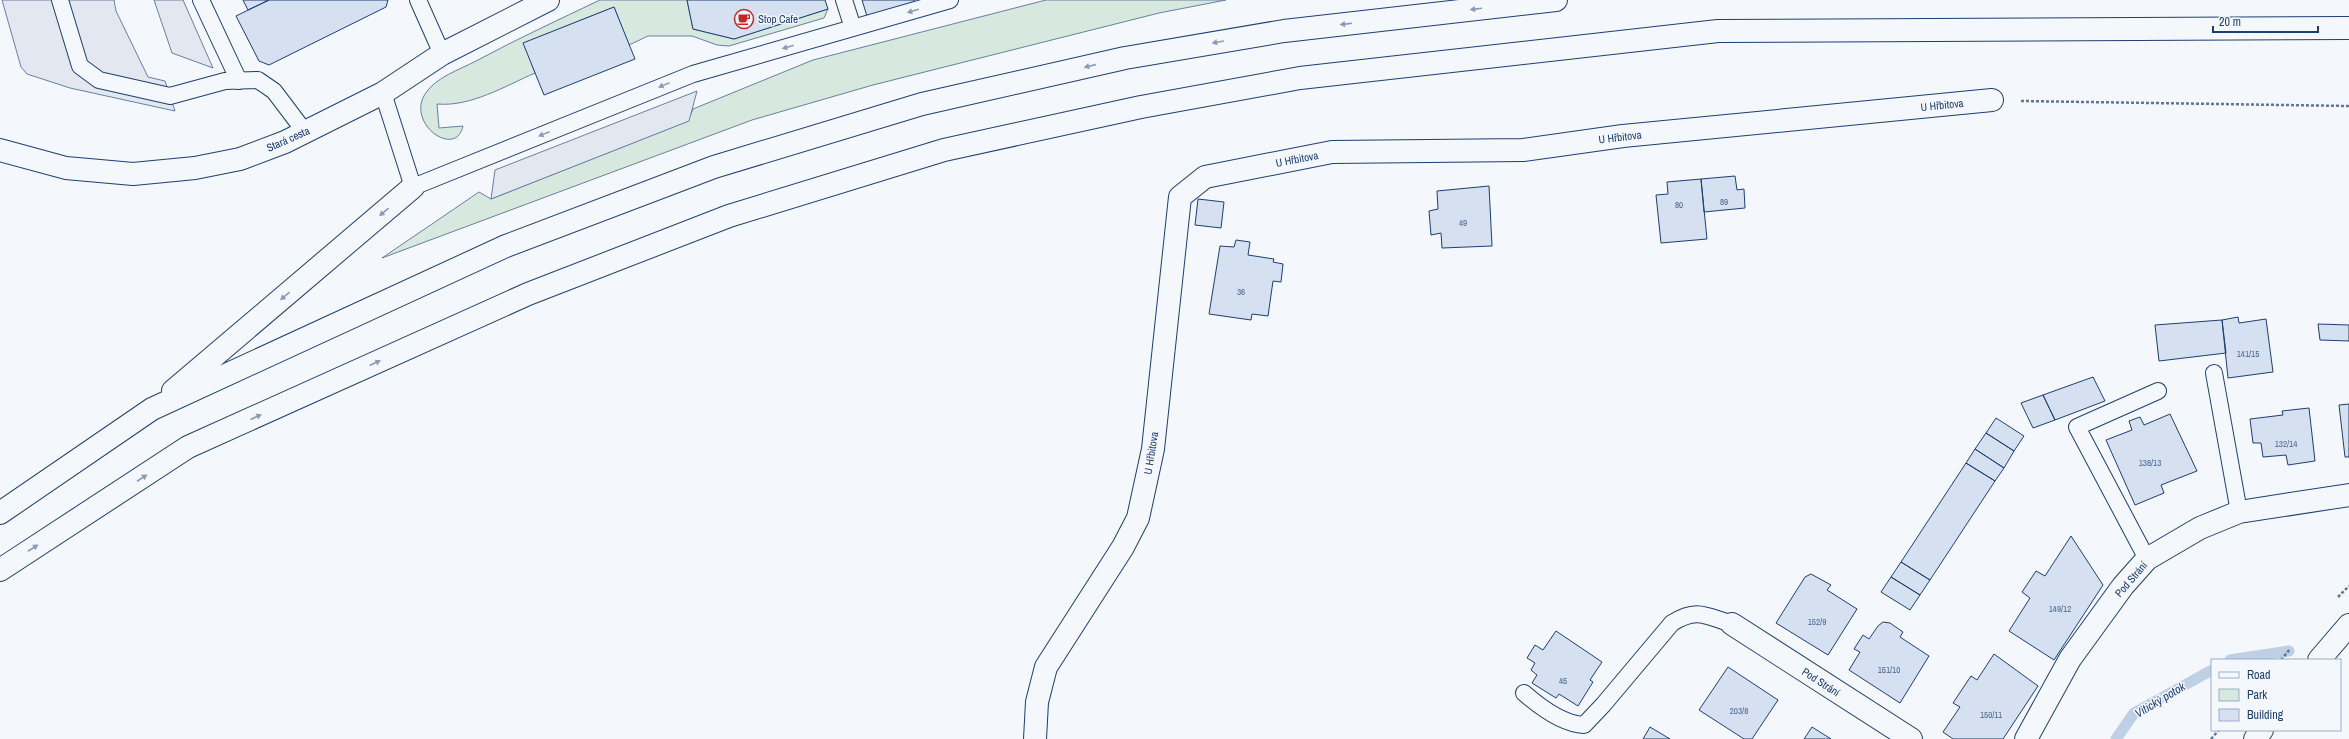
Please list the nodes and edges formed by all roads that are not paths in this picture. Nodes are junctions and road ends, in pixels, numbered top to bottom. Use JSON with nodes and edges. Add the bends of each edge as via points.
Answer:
{"nodes":[{"id":1,"x":60,"y":0,"type":"edge"},
{"id":2,"x":201,"y":0,"type":"edge"},
{"id":3,"x":418,"y":0,"type":"edge"},
{"id":4,"x":548,"y":0,"type":"edge"},
{"id":5,"x":844,"y":0,"type":"edge"},
{"id":6,"x":950,"y":0,"type":"edge"},
{"id":7,"x":1556,"y":0,"type":"edge"},
{"id":8,"x":853,"y":28,"type":"junction"},
{"id":9,"x":2349,"y":28,"type":"edge"},
{"id":10,"x":442,"y":54,"type":"junction"},
{"id":11,"x":239,"y":80,"type":"junction"},
{"id":12,"x":383,"y":93,"type":"junction"},
{"id":13,"x":1992,"y":100,"type":"road end"},
{"id":14,"x":305,"y":132,"type":"junction"},
{"id":15,"x":0,"y":150,"type":"edge"},
{"id":16,"x":413,"y":187,"type":"junction"},
{"id":17,"x":2214,"y":374,"type":"dead end"},
{"id":18,"x":2158,"y":391,"type":"dead end"},
{"id":19,"x":152,"y":409,"type":"junction"},
{"id":20,"x":2349,"y":495,"type":"edge"},
{"id":21,"x":2239,"y":512,"type":"junction"},
{"id":22,"x":0,"y":513,"type":"edge"},
{"id":23,"x":2147,"y":559,"type":"junction"},
{"id":24,"x":0,"y":570,"type":"edge"},
{"id":25,"x":1732,"y":624,"type":"joint"},
{"id":26,"x":2349,"y":625,"type":"edge"},
{"id":27,"x":2320,"y":659,"type":"edge"},
{"id":28,"x":1524,"y":693,"type":"dead end"},
{"id":29,"x":2261,"y":731,"type":"edge"},
{"id":30,"x":1035,"y":739,"type":"edge"},
{"id":31,"x":1911,"y":739,"type":"edge"},
{"id":32,"x":2026,"y":739,"type":"edge"},
{"id":33,"x":2255,"y":739,"type":"edge"}],
"edges":[{"from":1,"to":11,"type":"lane","via":[[80,66],[99,80],[170,96],[225,81]]},
{"from":2,"to":11,"type":"lane"},
{"from":3,"to":10,"type":"lane"},
{"from":4,"to":10,"type":"main road","name":"Stará cesta"},
{"from":5,"to":8,"type":"lane"},
{"from":6,"to":8,"type":"lane","one_way":true},
{"from":7,"to":19,"type":"main road","one_way":true,"via":[[1276,32],[1125,58],[922,104],[714,167],[506,246]]},
{"from":8,"to":16,"type":"lane","one_way":true,"via":[[693,74]]},
{"from":24,"to":9,"type":"main road","one_way":true,"via":[[188,447],[528,294],[729,216],[944,150],[1141,107],[1300,78],[1718,31]]},
{"from":10,"to":12,"type":"main road","name":"Stará cesta"},
{"from":11,"to":14,"type":"lane","via":[[258,80],[274,91]]},
{"from":12,"to":14,"type":"main road","name":"Stará cesta"},
{"from":12,"to":16,"type":"lane"},
{"from":13,"to":30,"type":"main road","name":"U Hřbitova","via":[[1624,136],[1523,150],[1332,152],[1205,177],[1180,197],[1153,449],[1138,518],[1124,547],[1046,667],[1037,702]]},
{"from":14,"to":15,"type":"main road","name":"Stará cesta","via":[[240,159],[195,168],[134,174],[66,168]]},
{"from":16,"to":19,"type":"main road","one_way":true},
{"from":17,"to":21,"type":"lane"},
{"from":18,"to":23,"type":"lane","via":[[2077,428]]},
{"from":19,"to":22,"type":"main road"},
{"from":20,"to":21,"type":"main road","name":"Pod Strání"},
{"from":21,"to":23,"type":"main road","name":"Pod Strání","via":[[2200,528]]},
{"from":23,"to":32,"type":"main road","name":"Pod Strání","via":[[2123,586],[2070,659]]},
{"from":25,"to":28,"type":"lane","via":[[1698,613],[1686,614],[1672,623],[1584,725],[1572,724],[1536,704]]},
{"from":25,"to":31,"type":"main road","name":"Pod Strání"},
{"from":26,"to":27,"type":"main road"},
{"from":29,"to":33,"type":"main road"}]}
